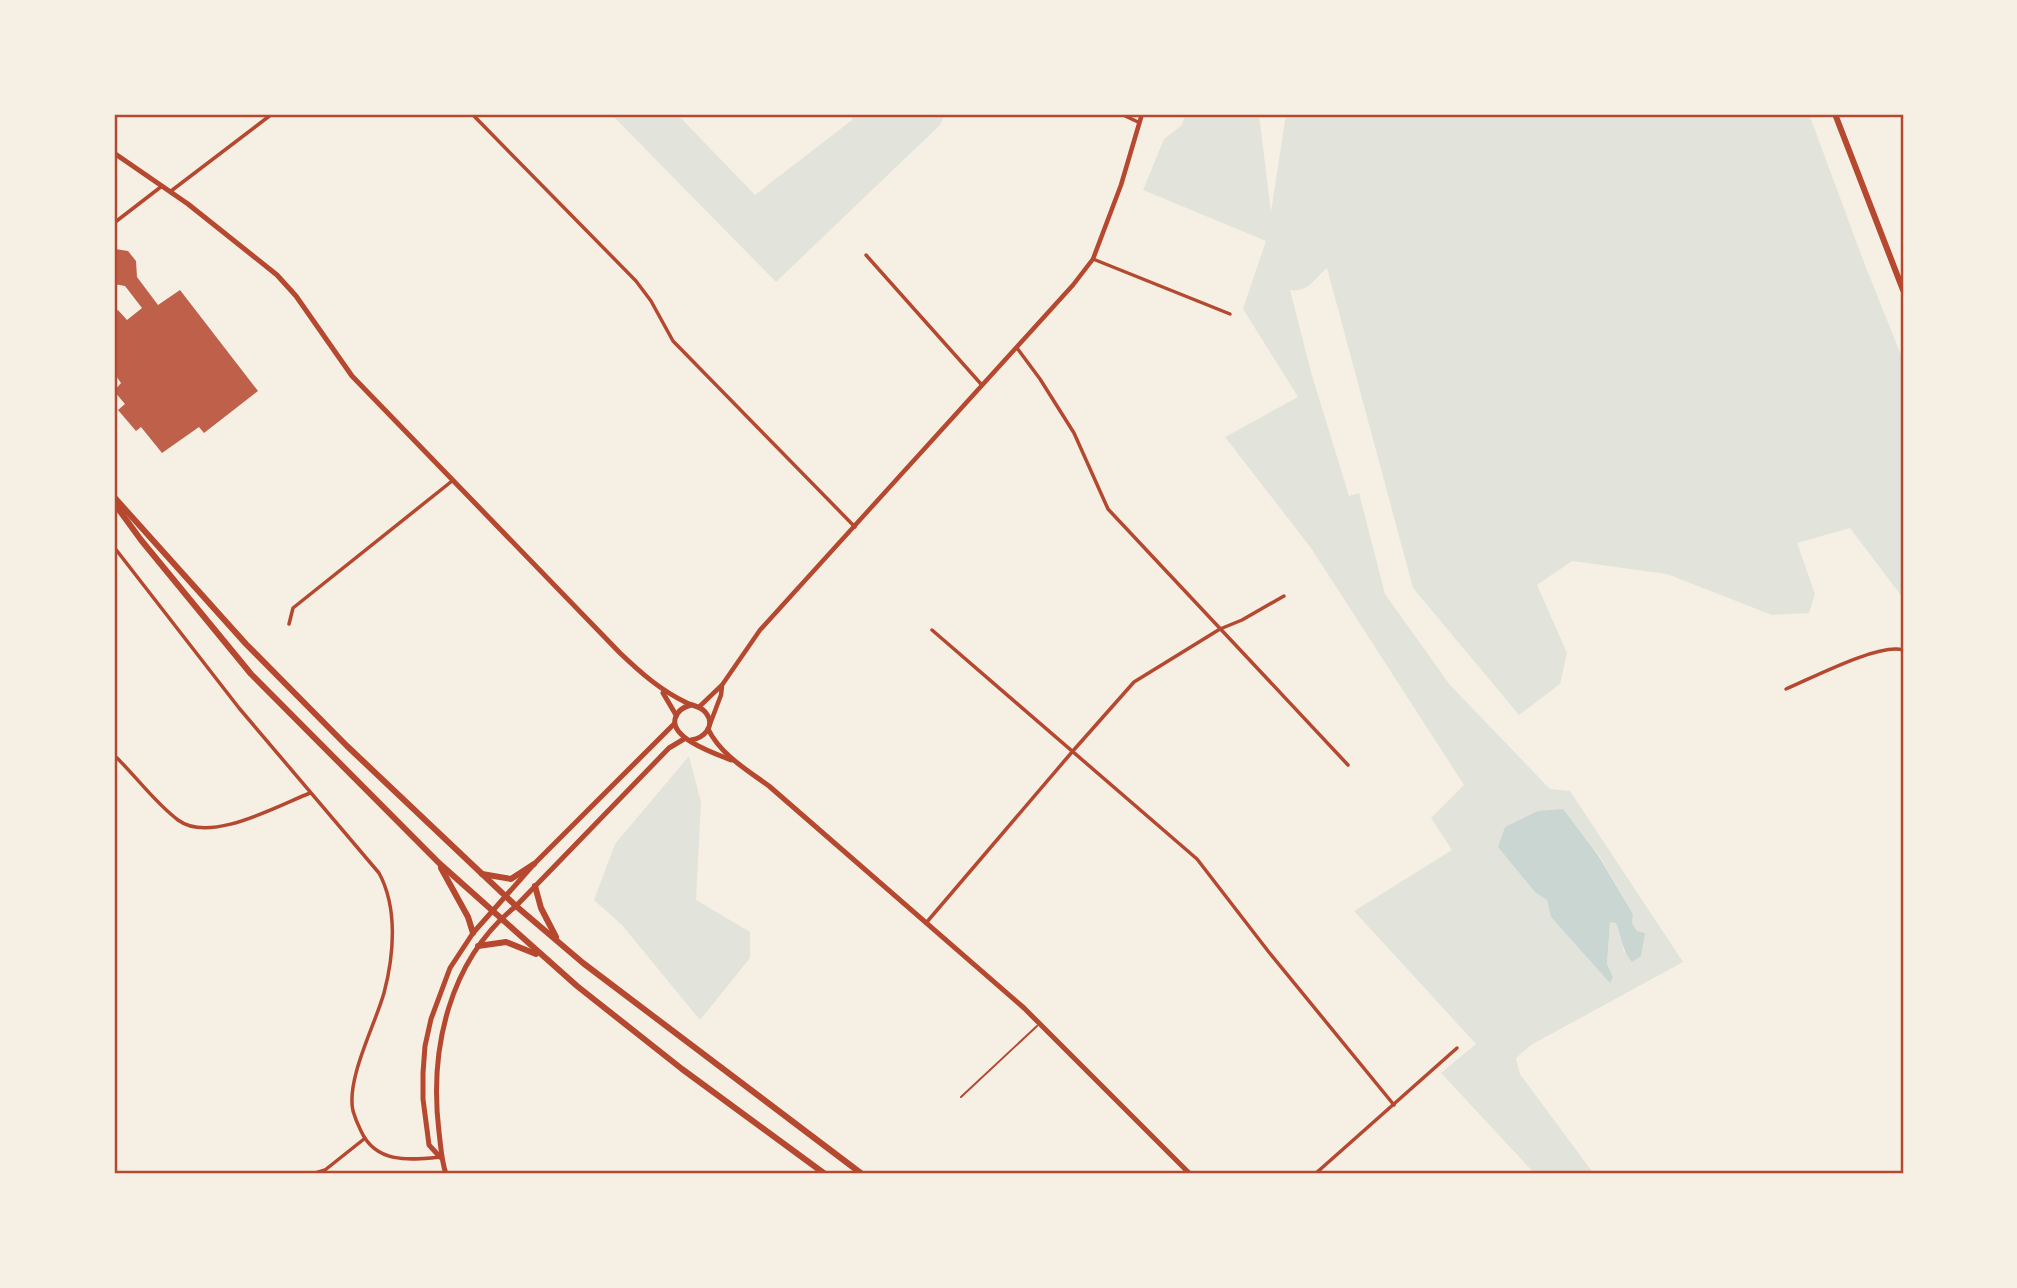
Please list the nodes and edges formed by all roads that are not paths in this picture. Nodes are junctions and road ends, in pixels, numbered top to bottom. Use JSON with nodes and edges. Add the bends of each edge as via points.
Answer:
{"nodes":[{"id":1,"x":272,"y":114,"type":"edge"},
{"id":2,"x":472,"y":114,"type":"edge"},
{"id":3,"x":1121,"y":114,"type":"edge"},
{"id":4,"x":1142,"y":114,"type":"edge"},
{"id":5,"x":1835,"y":114,"type":"edge"},
{"id":6,"x":1138,"y":122,"type":"junction"},
{"id":7,"x":114,"y":153,"type":"edge"},
{"id":8,"x":163,"y":185,"type":"junction"},
{"id":9,"x":170,"y":191,"type":"junction"},
{"id":10,"x":114,"y":223,"type":"edge"},
{"id":11,"x":866,"y":255,"type":"dead end"},
{"id":12,"x":1093,"y":259,"type":"junction"},
{"id":13,"x":1903,"y":290,"type":"edge"},
{"id":14,"x":1230,"y":314,"type":"dead end"},
{"id":15,"x":1016,"y":347,"type":"junction"},
{"id":16,"x":981,"y":384,"type":"junction"},
{"id":17,"x":452,"y":481,"type":"junction"},
{"id":18,"x":114,"y":496,"type":"edge"},
{"id":19,"x":114,"y":503,"type":"edge"},
{"id":20,"x":855,"y":527,"type":"junction"},
{"id":21,"x":114,"y":547,"type":"edge"},
{"id":22,"x":1284,"y":596,"type":"dead end"},
{"id":23,"x":289,"y":624,"type":"dead end"},
{"id":24,"x":1220,"y":628,"type":"junction"},
{"id":25,"x":932,"y":630,"type":"dead end"},
{"id":26,"x":1903,"y":650,"type":"edge"},
{"id":27,"x":722,"y":685,"type":"junction"},
{"id":28,"x":1786,"y":689,"type":"dead end"},
{"id":29,"x":662,"y":690,"type":"junction"},
{"id":30,"x":691,"y":705,"type":"junction"},
{"id":31,"x":699,"y":706,"type":"junction"},
{"id":32,"x":676,"y":716,"type":"junction"},
{"id":33,"x":674,"y":724,"type":"junction"},
{"id":34,"x":709,"y":727,"type":"junction"},
{"id":35,"x":688,"y":740,"type":"junction"},
{"id":36,"x":1072,"y":752,"type":"junction"},
{"id":37,"x":114,"y":755,"type":"edge"},
{"id":38,"x":734,"y":761,"type":"junction"},
{"id":39,"x":1348,"y":765,"type":"dead end"},
{"id":40,"x":310,"y":793,"type":"junction"},
{"id":41,"x":439,"y":863,"type":"junction"},
{"id":42,"x":534,"y":864,"type":"junction"},
{"id":43,"x":482,"y":874,"type":"junction"},
{"id":44,"x":535,"y":886,"type":"junction"},
{"id":45,"x":506,"y":896,"type":"junction"},
{"id":46,"x":516,"y":906,"type":"junction"},
{"id":47,"x":492,"y":910,"type":"junction"},
{"id":48,"x":501,"y":918,"type":"junction"},
{"id":49,"x":926,"y":923,"type":"junction"},
{"id":50,"x":473,"y":933,"type":"junction"},
{"id":51,"x":558,"y":942,"type":"junction"},
{"id":52,"x":478,"y":946,"type":"junction"},
{"id":53,"x":545,"y":960,"type":"junction"},
{"id":54,"x":1040,"y":1023,"type":"junction"},
{"id":55,"x":1457,"y":1048,"type":"dead end"},
{"id":56,"x":961,"y":1097,"type":"dead end"},
{"id":57,"x":1394,"y":1105,"type":"junction"},
{"id":58,"x":364,"y":1139,"type":"junction"},
{"id":59,"x":440,"y":1157,"type":"junction"},
{"id":60,"x":312,"y":1174,"type":"edge"},
{"id":61,"x":446,"y":1174,"type":"edge"},
{"id":62,"x":825,"y":1174,"type":"edge"},
{"id":63,"x":862,"y":1174,"type":"edge"},
{"id":64,"x":1190,"y":1174,"type":"edge"},
{"id":65,"x":1315,"y":1174,"type":"edge"}],
"edges":[{"from":1,"to":9,"type":"street"},
{"from":2,"to":20,"type":"street","via":[[636,281],[673,341]]},
{"from":3,"to":6,"type":"street"},
{"from":4,"to":6,"type":"street"},
{"from":5,"to":13,"type":"main road"},
{"from":6,"to":12,"type":"street","via":[[1121,185]]},
{"from":7,"to":8,"type":"main road"},
{"from":8,"to":9,"type":"main road"},
{"from":8,"to":10,"type":"street"},
{"from":9,"to":17,"type":"main road","via":[[276,275],[352,376]]},
{"from":11,"to":16,"type":"street"},
{"from":12,"to":14,"type":"street"},
{"from":12,"to":15,"type":"street"},
{"from":15,"to":16,"type":"street"},
{"from":15,"to":24,"type":"street","via":[[1074,433],[1108,509]]},
{"from":16,"to":20,"type":"street"},
{"from":17,"to":23,"type":"street","via":[[293,608]]},
{"from":17,"to":29,"type":"main road"},
{"from":18,"to":43,"type":"main road","via":[[246,644]]},
{"from":19,"to":41,"type":"main road","via":[[251,674]]},
{"from":20,"to":27,"type":"street","via":[[760,630]]},
{"from":21,"to":40,"type":"street"},
{"from":22,"to":24,"type":"street"},
{"from":24,"to":36,"type":"street","via":[[1135,682]]},
{"from":24,"to":39,"type":"street"},
{"from":25,"to":36,"type":"street"},
{"from":26,"to":28,"type":"street","via":[[1873,652]]},
{"from":27,"to":31,"type":"street"},
{"from":27,"to":34,"type":"street"},
{"from":29,"to":30,"type":"main road"},
{"from":29,"to":32,"type":"main road"},
{"from":30,"to":31,"type":"main road"},
{"from":30,"to":32,"type":"main road"},
{"from":31,"to":34,"type":"main road","via":[[706,712]]},
{"from":32,"to":33,"type":"main road"},
{"from":33,"to":35,"type":"main road","via":[[677,733]]},
{"from":33,"to":42,"type":"main road"},
{"from":34,"to":35,"type":"main road","via":[[703,737]]},
{"from":34,"to":38,"type":"main road","via":[[712,737]]},
{"from":35,"to":38,"type":"main road"},
{"from":35,"to":44,"type":"main road","via":[[669,748]]},
{"from":36,"to":49,"type":"street"},
{"from":36,"to":57,"type":"street","via":[[1197,859]]},
{"from":37,"to":40,"type":"street","via":[[165,809],[195,829],[234,823]]},
{"from":38,"to":49,"type":"main road"},
{"from":40,"to":58,"type":"street","via":[[379,873],[391,910],[384,991],[353,1094],[353,1110]]},
{"from":41,"to":47,"type":"main road"},
{"from":41,"to":50,"type":"main road"},
{"from":42,"to":43,"type":"main road","via":[[511,879]]},
{"from":42,"to":45,"type":"main road"},
{"from":43,"to":45,"type":"main road"},
{"from":44,"to":46,"type":"main road"},
{"from":44,"to":51,"type":"main road"},
{"from":45,"to":46,"type":"main road"},
{"from":45,"to":47,"type":"main road"},
{"from":46,"to":48,"type":"main road"},
{"from":46,"to":51,"type":"main road"},
{"from":47,"to":48,"type":"main road"},
{"from":47,"to":50,"type":"main road"},
{"from":48,"to":52,"type":"main road"},
{"from":48,"to":53,"type":"main road"},
{"from":49,"to":54,"type":"main road"},
{"from":50,"to":59,"type":"main road","via":[[442,985],[425,1046],[423,1099],[429,1145]]},
{"from":51,"to":63,"type":"main road"},
{"from":52,"to":53,"type":"main road","via":[[506,942]]},
{"from":52,"to":59,"type":"main road","via":[[447,1011],[437,1062]]},
{"from":53,"to":62,"type":"main road"},
{"from":54,"to":56,"type":"lane"},
{"from":54,"to":64,"type":"main road"},
{"from":55,"to":57,"type":"street"},
{"from":57,"to":65,"type":"street"},
{"from":58,"to":59,"type":"street","via":[[383,1155],[398,1159]]},
{"from":58,"to":60,"type":"street","via":[[325,1170]]},
{"from":59,"to":61,"type":"main road"}]}
